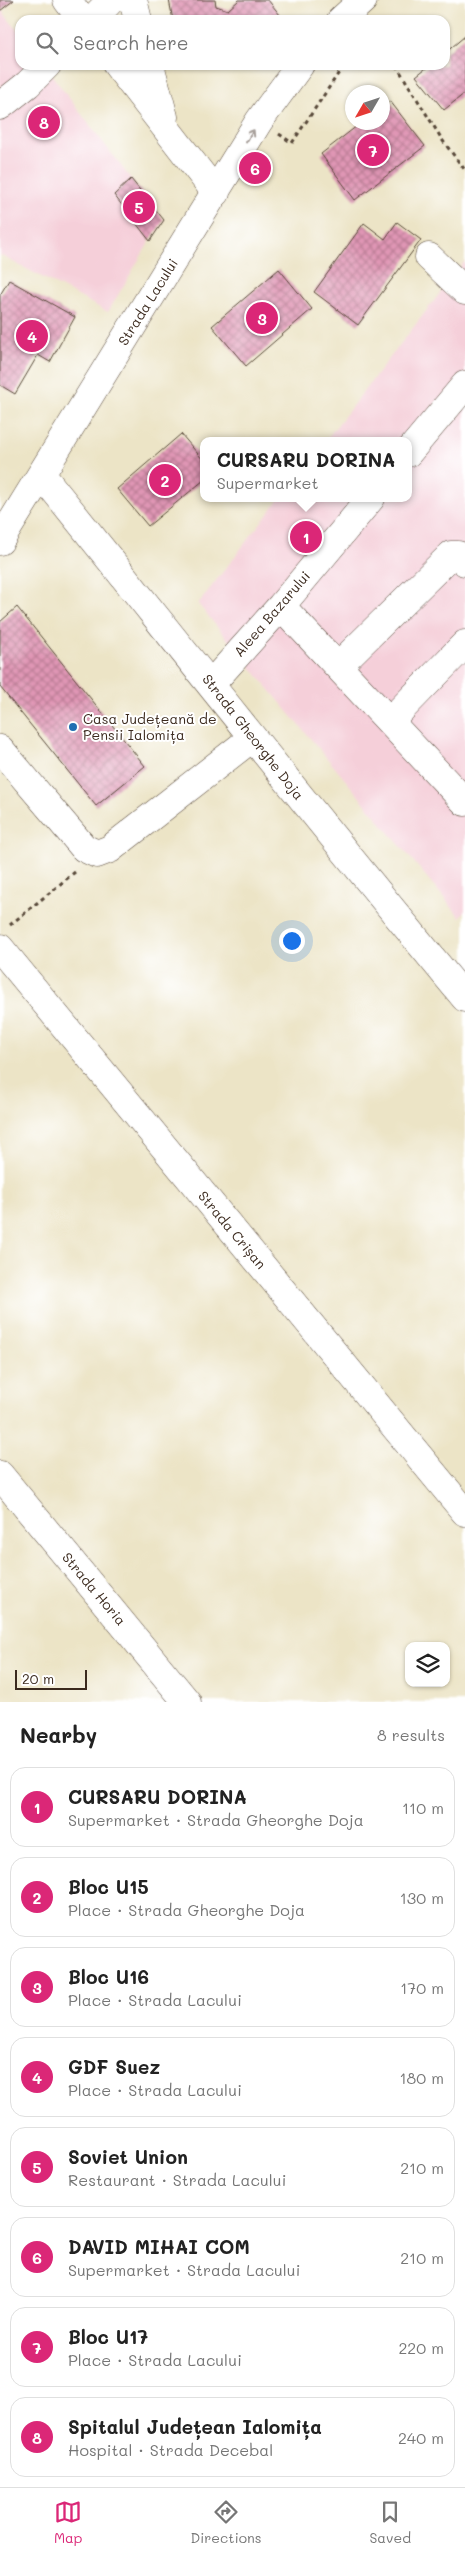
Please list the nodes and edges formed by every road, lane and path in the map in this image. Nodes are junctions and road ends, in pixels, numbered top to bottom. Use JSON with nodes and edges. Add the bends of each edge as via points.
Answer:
{"nodes":[{"id":1,"x":67,"y":0,"type":"edge"},
{"id":2,"x":111,"y":0,"type":"edge"},
{"id":3,"x":133,"y":0,"type":"edge"},
{"id":4,"x":363,"y":0,"type":"edge"},
{"id":5,"x":78,"y":15,"type":"edge"},
{"id":6,"x":97,"y":15,"type":"edge"},
{"id":7,"x":137,"y":15,"type":"edge"},
{"id":8,"x":346,"y":15,"type":"edge"},
{"id":9,"x":42,"y":70,"type":"edge"},
{"id":10,"x":121,"y":70,"type":"edge"},
{"id":11,"x":151,"y":70,"type":"edge"},
{"id":12,"x":296,"y":70,"type":"edge"},
{"id":13,"x":341,"y":70,"type":"edge"},
{"id":14,"x":399,"y":70,"type":"edge"},
{"id":15,"x":0,"y":106,"type":"edge"},
{"id":16,"x":167,"y":130,"type":"junction"},
{"id":17,"x":292,"y":143,"type":"dead end"},
{"id":18,"x":465,"y":170,"type":"edge"},
{"id":19,"x":216,"y":193,"type":"junction"},
{"id":20,"x":429,"y":257,"type":"dead end"},
{"id":21,"x":465,"y":291,"type":"edge"},
{"id":22,"x":465,"y":385,"type":"edge"},
{"id":23,"x":412,"y":448,"type":"edge"},
{"id":24,"x":42,"y":475,"type":"junction"},
{"id":25,"x":368,"y":502,"type":"edge"},
{"id":26,"x":0,"y":541,"type":"edge"},
{"id":27,"x":465,"y":562,"type":"edge"},
{"id":28,"x":281,"y":606,"type":"junction"},
{"id":29,"x":465,"y":644,"type":"edge"},
{"id":30,"x":338,"y":666,"type":"junction"},
{"id":31,"x":211,"y":684,"type":"junction"},
{"id":32,"x":390,"y":720,"type":"junction"},
{"id":33,"x":252,"y":738,"type":"junction"},
{"id":34,"x":0,"y":749,"type":"edge"},
{"id":35,"x":465,"y":802,"type":"edge"},
{"id":36,"x":96,"y":854,"type":"junction"},
{"id":37,"x":4,"y":938,"type":"edge"},
{"id":38,"x":461,"y":983,"type":"edge"},
{"id":39,"x":0,"y":1475,"type":"edge"},
{"id":40,"x":465,"y":1512,"type":"edge"},
{"id":41,"x":187,"y":1702,"type":"edge"}],
"edges":[{"from":1,"to":5,"type":"street"},
{"from":2,"to":6,"type":"street"},
{"from":3,"to":7,"type":"street"},
{"from":4,"to":8,"type":"street"},
{"from":9,"to":15,"type":"street"},
{"from":10,"to":16,"type":"street"},
{"from":11,"to":16,"type":"street"},
{"from":19,"to":12,"type":"street","name":"Strada Lacului","one_way":true,"via":[[270,105]]},
{"from":13,"to":17,"type":"path"},
{"from":14,"to":18,"type":"path","via":[[442,141]]},
{"from":16,"to":19,"type":"street"},
{"from":19,"to":24,"type":"street","name":"Strada Lacului"},
{"from":20,"to":21,"type":"street"},
{"from":22,"to":23,"type":"street"},
{"from":24,"to":26,"type":"street","name":"Strada Lacului"},
{"from":24,"to":31,"type":"street","name":"Strada Gheorghe Doja"},
{"from":25,"to":28,"type":"street","name":"Aleea Bazarului"},
{"from":27,"to":30,"type":"street","via":[[458,555],[451,555]]},
{"from":28,"to":30,"type":"street"},
{"from":28,"to":31,"type":"street","name":"Aleea Bazarului"},
{"from":29,"to":32,"type":"street"},
{"from":30,"to":32,"type":"street"},
{"from":31,"to":33,"type":"street","name":"Strada Gheorghe Doja"},
{"from":32,"to":35,"type":"street"},
{"from":33,"to":36,"type":"street","via":[[110,849]]},
{"from":33,"to":38,"type":"street","name":"Strada Gheorghe Doja"},
{"from":34,"to":36,"type":"street","via":[[84,848]]},
{"from":36,"to":37,"type":"path"},
{"from":37,"to":40,"type":"street","name":"Strada Crișan"},
{"from":39,"to":41,"type":"street","name":"Strada Horia"}]}
